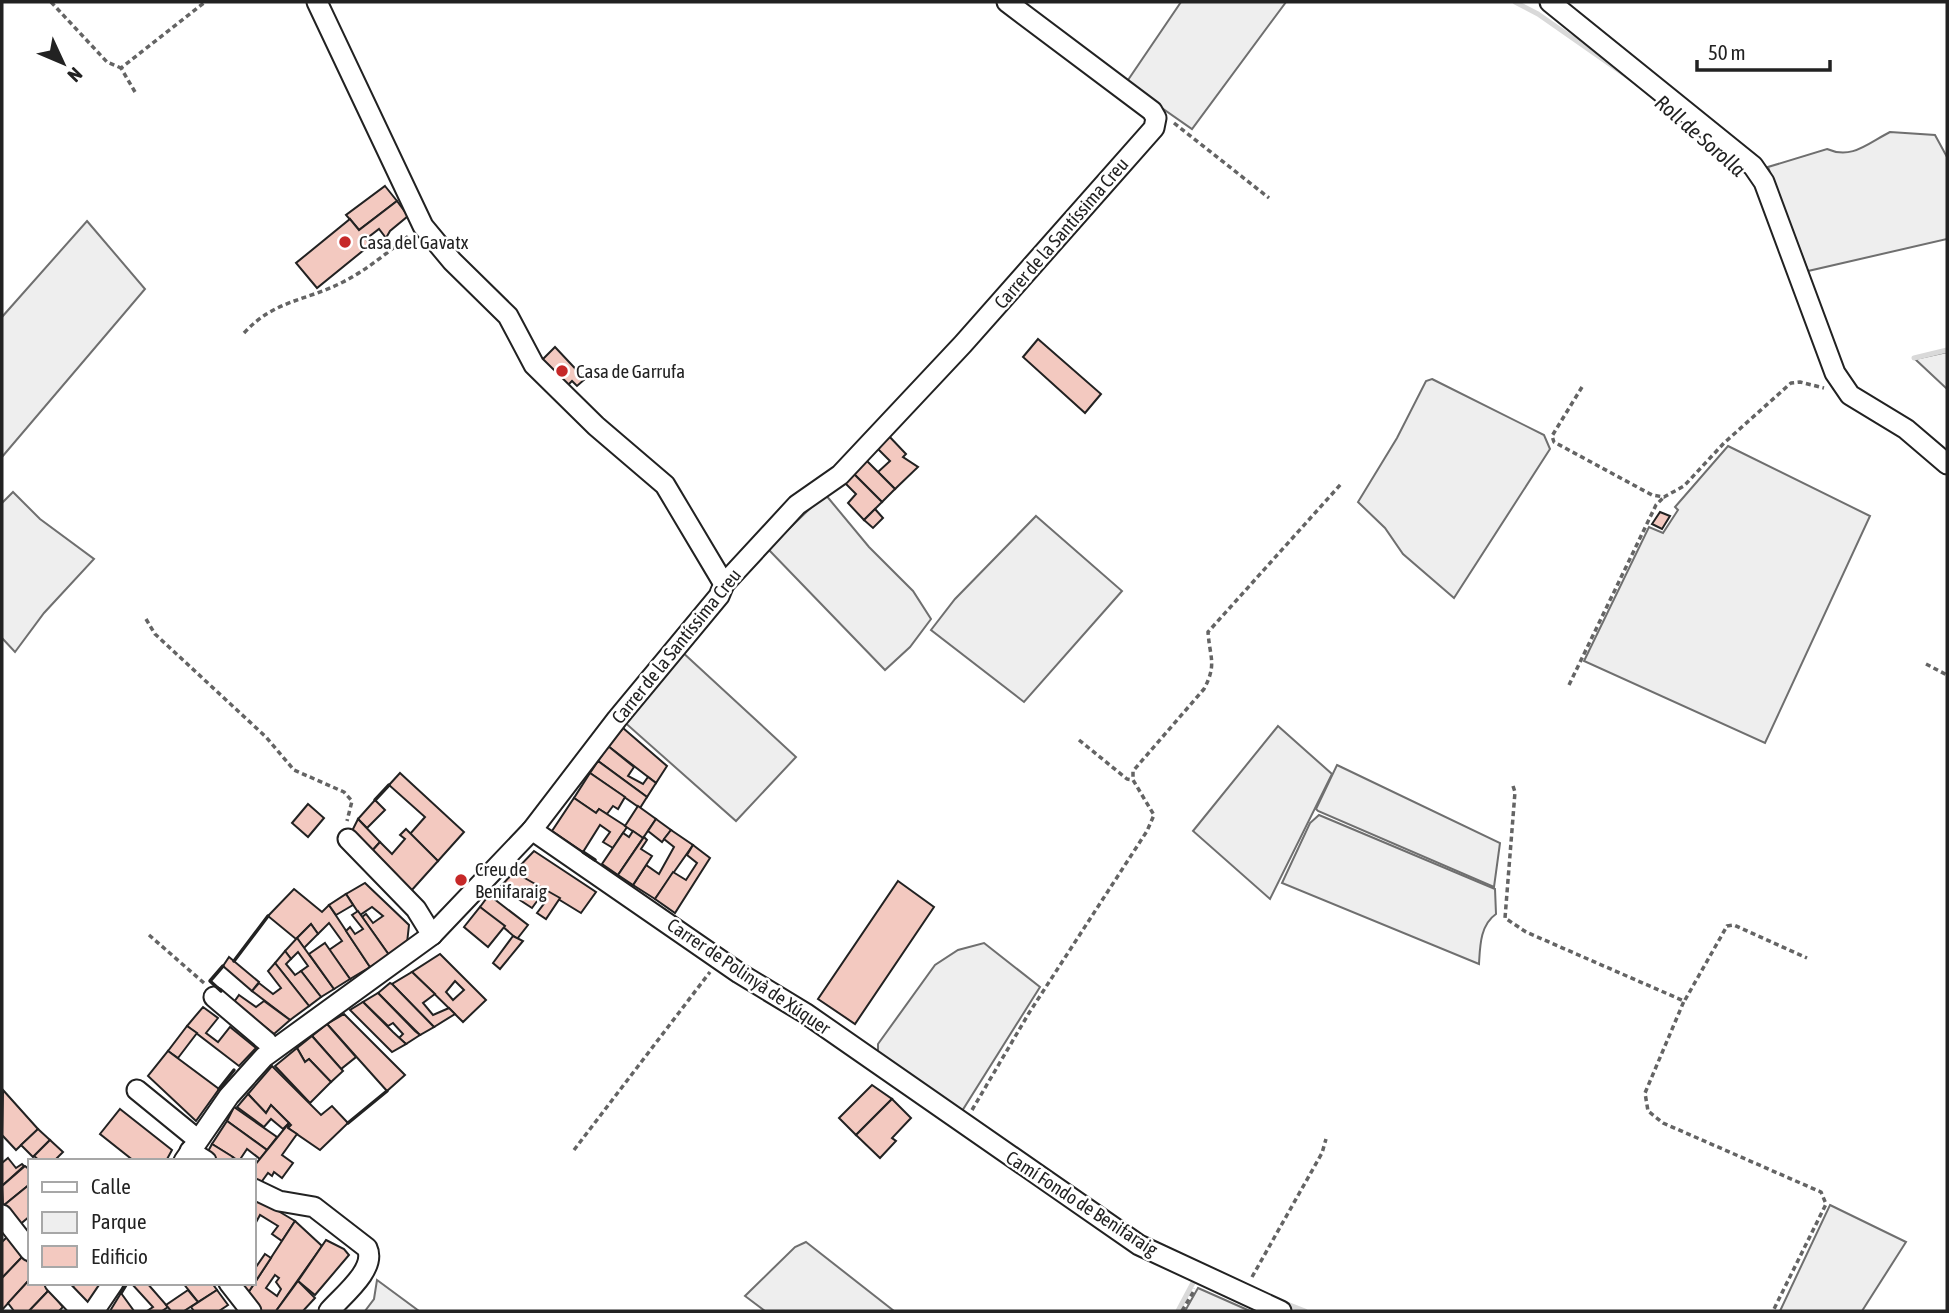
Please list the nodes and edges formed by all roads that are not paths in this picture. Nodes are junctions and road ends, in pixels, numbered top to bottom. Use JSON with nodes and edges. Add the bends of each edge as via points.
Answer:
{"nodes":[{"id":1,"x":317,"y":2,"type":"edge"},
{"id":2,"x":1007,"y":2,"type":"edge"},
{"id":3,"x":1550,"y":2,"type":"edge"},
{"id":4,"x":1947,"y":464,"type":"edge"},
{"id":5,"x":724,"y":584,"type":"junction"},
{"id":6,"x":532,"y":830,"type":"junction"},
{"id":7,"x":348,"y":839,"type":"road end"},
{"id":8,"x":432,"y":935,"type":"junction"},
{"id":9,"x":214,"y":997,"type":"road end"},
{"id":10,"x":267,"y":1042,"type":"dead end"},
{"id":11,"x":137,"y":1090,"type":"dead end"},
{"id":12,"x":964,"y":1123,"type":"joint"},
{"id":13,"x":194,"y":1153,"type":"edge"},
{"id":14,"x":256,"y":1191,"type":"edge"},
{"id":15,"x":2,"y":1215,"type":"edge"},
{"id":16,"x":28,"y":1248,"type":"edge"},
{"id":17,"x":57,"y":1285,"type":"edge"},
{"id":18,"x":112,"y":1285,"type":"edge"},
{"id":19,"x":231,"y":1285,"type":"edge"},
{"id":20,"x":82,"y":1311,"type":"edge"},
{"id":21,"x":94,"y":1311,"type":"edge"},
{"id":22,"x":251,"y":1311,"type":"edge"},
{"id":23,"x":329,"y":1311,"type":"edge"},
{"id":24,"x":1281,"y":1311,"type":"edge"}],
"edges":[{"from":1,"to":5,"type":"street","via":[[423,226],[508,316],[534,365],[665,485]]},
{"from":2,"to":5,"type":"street","name":"Carrer de la Santíssima Creu","via":[[1152,111],[1154,128],[840,475],[797,505]]},
{"from":3,"to":4,"type":"street","via":[[1753,166],[1764,182],[1835,373],[1850,394],[1906,429]]},
{"from":5,"to":6,"type":"street","name":"Carrer de la Santíssima Creu"},
{"from":6,"to":8,"type":"street","name":"Carrer de la Santíssima Creu"},
{"from":6,"to":12,"type":"street","name":"Carrer de Polinyà de Xúquer"},
{"from":7,"to":8,"type":"street","via":[[416,909]]},
{"from":8,"to":13,"type":"street","name":"Carrer de la Santíssima Creu","via":[[273,1050],[234,1089]]},
{"from":9,"to":10,"type":"street"},
{"from":11,"to":13,"type":"street"},
{"from":12,"to":24,"type":"street","name":"Camí Fondo de Benifaraig","via":[[1139,1245]]},
{"from":14,"to":23,"type":"street","via":[[279,1201],[314,1207],[370,1254],[368,1266]]},
{"from":15,"to":16,"type":"street"},
{"from":17,"to":20,"type":"street"},
{"from":18,"to":21,"type":"street"},
{"from":19,"to":22,"type":"street"}]}
